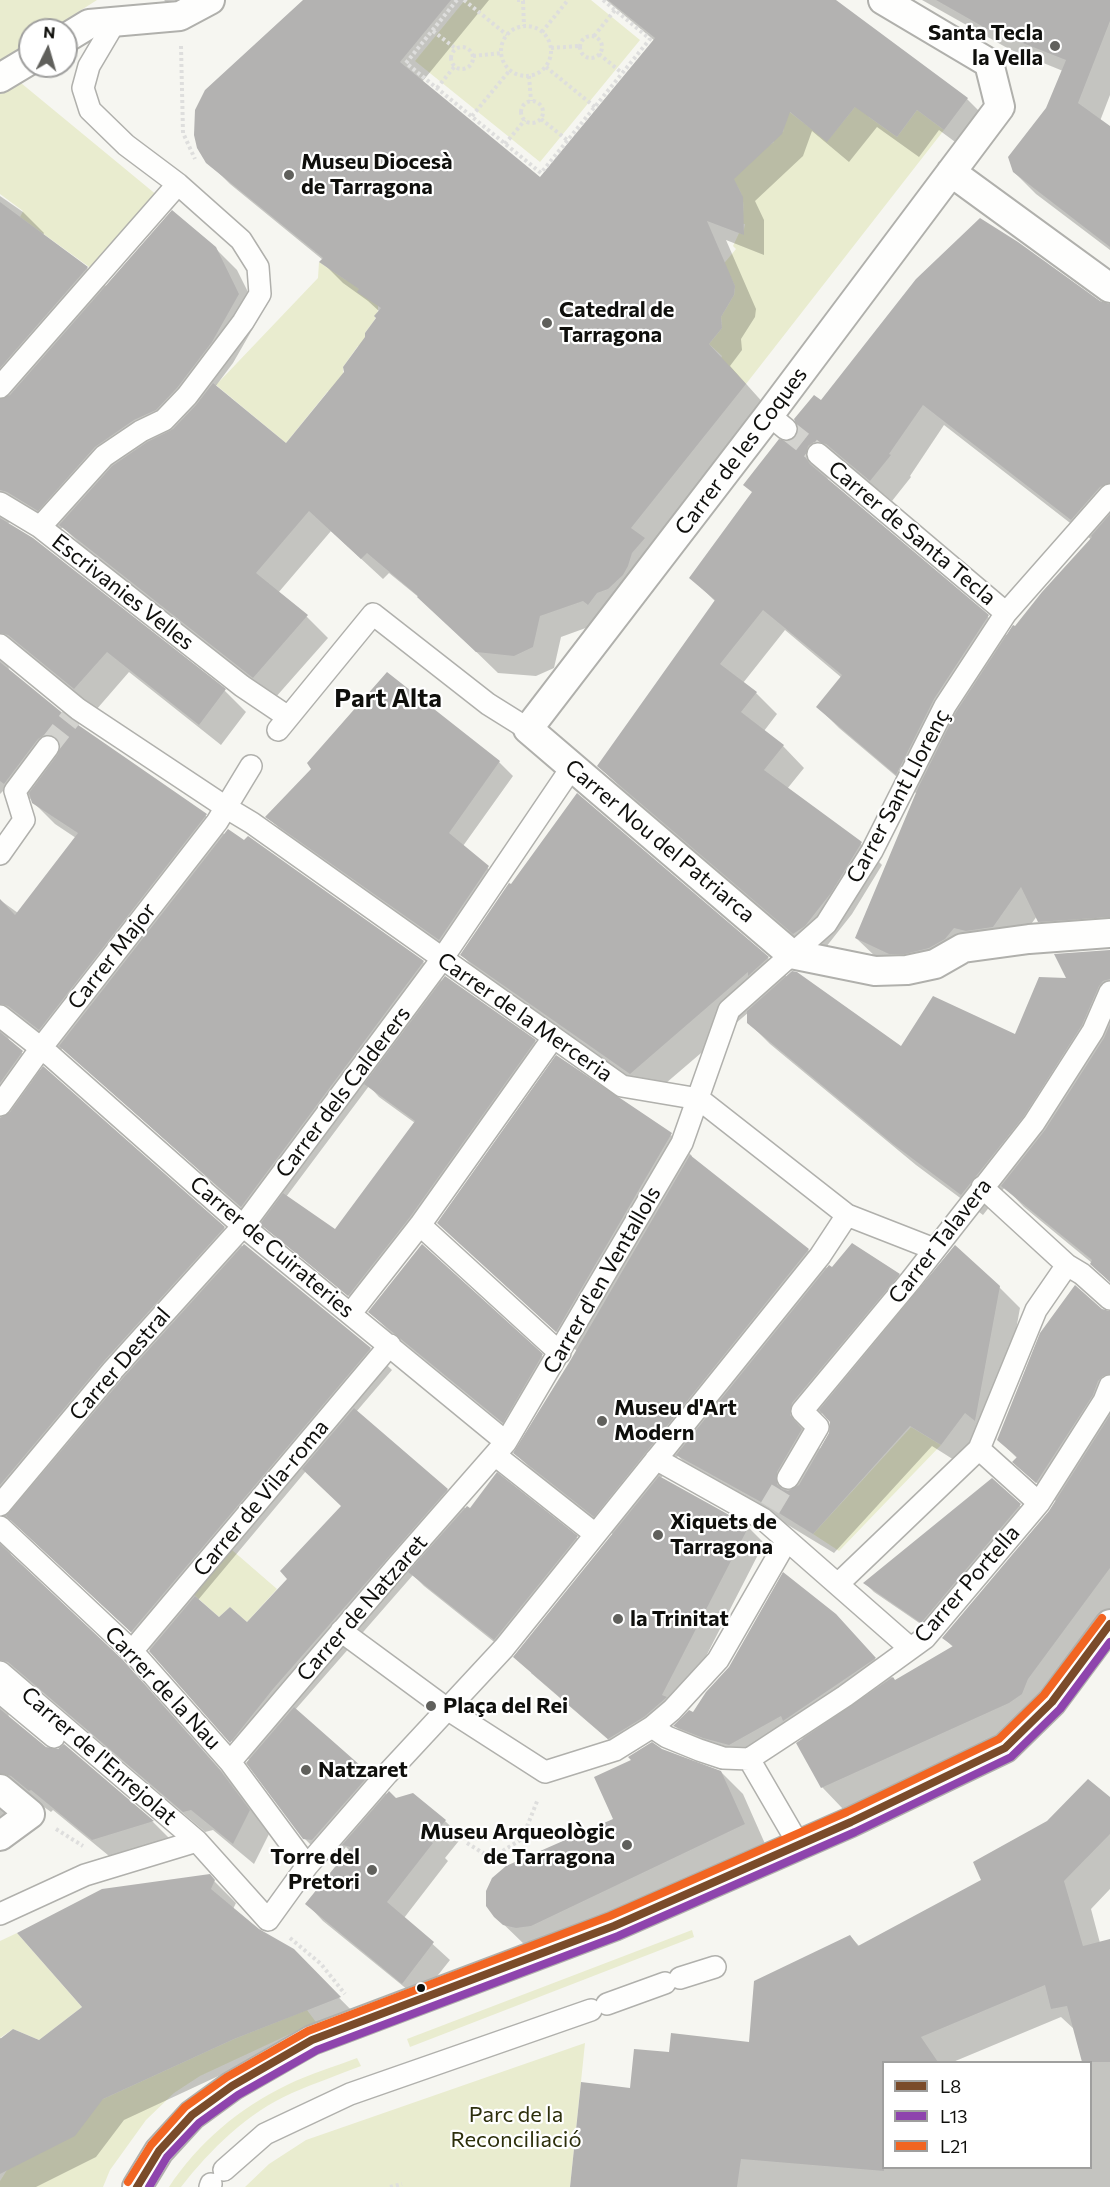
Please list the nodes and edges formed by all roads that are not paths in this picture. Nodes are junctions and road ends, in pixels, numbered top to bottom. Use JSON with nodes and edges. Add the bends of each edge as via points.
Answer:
{"nodes":[{"id":1,"x":210,"y":0,"type":"edge"},
{"id":2,"x":884,"y":0,"type":"edge"},
{"id":3,"x":115,"y":22,"type":"junction"},
{"id":4,"x":78,"y":31,"type":"edge"},
{"id":5,"x":18,"y":67,"type":"edge"},
{"id":6,"x":0,"y":78,"type":"edge"},
{"id":7,"x":951,"y":172,"type":"junction"},
{"id":8,"x":178,"y":184,"type":"junction"},
{"id":9,"x":1110,"y":288,"type":"edge"},
{"id":10,"x":0,"y":387,"type":"edge"},
{"id":11,"x":818,"y":454,"type":"tunnel mouth"},
{"id":12,"x":1110,"y":495,"type":"edge"},
{"id":13,"x":0,"y":503,"type":"edge"},
{"id":14,"x":40,"y":526,"type":"junction"},
{"id":15,"x":1006,"y":613,"type":"junction"},
{"id":16,"x":0,"y":645,"type":"edge"},
{"id":17,"x":528,"y":729,"type":"junction"},
{"id":18,"x":48,"y":747,"type":"tunnel mouth"},
{"id":19,"x":250,"y":766,"type":"dead end"},
{"id":20,"x":572,"y":767,"type":"junction"},
{"id":21,"x":227,"y":808,"type":"junction"},
{"id":22,"x":0,"y":854,"type":"edge"},
{"id":23,"x":1110,"y":933,"type":"edge"},
{"id":24,"x":791,"y":954,"type":"junction"},
{"id":25,"x":442,"y":959,"type":"junction"},
{"id":26,"x":1110,"y":992,"type":"edge"},
{"id":27,"x":0,"y":1016,"type":"edge"},
{"id":28,"x":553,"y":1038,"type":"junction"},
{"id":29,"x":41,"y":1047,"type":"junction"},
{"id":30,"x":699,"y":1099,"type":"junction"},
{"id":31,"x":0,"y":1105,"type":"edge"},
{"id":32,"x":982,"y":1187,"type":"junction"},
{"id":33,"x":847,"y":1215,"type":"junction"},
{"id":34,"x":420,"y":1225,"type":"junction"},
{"id":35,"x":243,"y":1226,"type":"junction"},
{"id":36,"x":934,"y":1249,"type":"junction"},
{"id":37,"x":1067,"y":1265,"type":"junction"},
{"id":38,"x":1110,"y":1299,"type":"edge"},
{"id":39,"x":351,"y":1313,"type":"junction"},
{"id":40,"x":390,"y":1345,"type":"junction"},
{"id":41,"x":560,"y":1353,"type":"junction"},
{"id":42,"x":1110,"y":1386,"type":"edge"},
{"id":43,"x":500,"y":1448,"type":"junction"},
{"id":44,"x":979,"y":1449,"type":"junction"},
{"id":45,"x":656,"y":1459,"type":"junction"},
{"id":46,"x":788,"y":1478,"type":"tunnel mouth"},
{"id":47,"x":1039,"y":1503,"type":"junction"},
{"id":48,"x":0,"y":1505,"type":"edge"},
{"id":49,"x":0,"y":1527,"type":"edge"},
{"id":50,"x":595,"y":1534,"type":"junction"},
{"id":51,"x":787,"y":1540,"type":"junction"},
{"id":52,"x":838,"y":1584,"type":"junction"},
{"id":53,"x":1110,"y":1624,"type":"edge"},
{"id":54,"x":341,"y":1631,"type":"junction"},
{"id":55,"x":910,"y":1648,"type":"junction"},
{"id":56,"x":132,"y":1651,"type":"junction"},
{"id":57,"x":0,"y":1672,"type":"edge"},
{"id":58,"x":0,"y":1692,"type":"edge"},
{"id":59,"x":447,"y":1709,"type":"junction"},
{"id":60,"x":652,"y":1727,"type":"junction"},
{"id":61,"x":749,"y":1759,"type":"junction"},
{"id":62,"x":230,"y":1762,"type":"junction"},
{"id":63,"x":0,"y":1789,"type":"edge"},
{"id":64,"x":0,"y":1836,"type":"edge"},
{"id":65,"x":191,"y":1842,"type":"junction"},
{"id":66,"x":799,"y":1845,"type":"junction"},
{"id":67,"x":307,"y":1866,"type":"junction"},
{"id":68,"x":0,"y":1914,"type":"edge"},
{"id":69,"x":716,"y":1967,"type":"dead end"},
{"id":70,"x":215,"y":2180,"type":"edge"},
{"id":71,"x":137,"y":2187,"type":"edge"}],
"edges":[{"from":1,"to":3,"type":"street","via":[[180,15]]},
{"from":2,"to":7,"type":"street","name":"Carrer de les Coques","via":[[989,63],[1000,107]]},
{"from":3,"to":4,"type":"street","via":[[89,24]]},
{"from":3,"to":8,"type":"street","via":[[89,66],[83,88],[90,110],[126,145]]},
{"from":5,"to":6,"type":"street"},
{"from":7,"to":9,"type":"street"},
{"from":7,"to":17,"type":"street","name":"Carrer de les Coques","via":[[778,422]]},
{"from":8,"to":10,"type":"street"},
{"from":8,"to":14,"type":"street","via":[[241,240],[258,267],[260,294],[243,322],[164,420],[104,456]]},
{"from":11,"to":15,"type":"street","name":"Carrer de Santa Tecla"},
{"from":12,"to":15,"type":"street","name":"Carrer Sant Llorenç"},
{"from":13,"to":14,"type":"street","name":"Escrivanies Velles"},
{"from":14,"to":17,"type":"street","name":"Escrivanies Velles","via":[[283,723],[373,614],[488,704]]},
{"from":15,"to":24,"type":"street","name":"Carrer Sant Llorenç","via":[[945,706],[872,851],[826,924]]},
{"from":16,"to":21,"type":"street","name":"Carrer de la Merceria","via":[[76,712]]},
{"from":17,"to":20,"type":"street","name":"Carrer Nou del Patriarca"},
{"from":18,"to":22,"type":"street","via":[[15,791],[24,820]]},
{"from":19,"to":21,"type":"street","name":"Carrer Major"},
{"from":20,"to":24,"type":"street","name":"Carrer Nou del Patriarca"},
{"from":20,"to":25,"type":"street","name":"Carrer dels Calderers"},
{"from":21,"to":25,"type":"street","name":"Carrer de la Merceria"},
{"from":21,"to":29,"type":"street","name":"Carrer Major"},
{"from":23,"to":24,"type":"street","via":[[963,948],[935,964],[907,969],[875,971]]},
{"from":24,"to":30,"type":"street","name":"Carrer Sant Llorenç","via":[[729,1010]]},
{"from":25,"to":28,"type":"street","name":"Carrer de la Merceria"},
{"from":25,"to":35,"type":"street","name":"Carrer dels Calderers"},
{"from":26,"to":32,"type":"street","name":"Carrer Talavera","via":[[1093,1031],[1040,1114]]},
{"from":27,"to":29,"type":"street","name":"Carrer de Cuirateries"},
{"from":28,"to":30,"type":"street","name":"Carrer de la Merceria","via":[[622,1086]]},
{"from":28,"to":34,"type":"street"},
{"from":29,"to":31,"type":"street","name":"Carrer Major"},
{"from":29,"to":35,"type":"street","name":"Carrer de Cuirateries"},
{"from":30,"to":33,"type":"street","name":"Carrer de la Merceria"},
{"from":30,"to":41,"type":"street","name":"Carrer d'en Ventallols","via":[[682,1143]]},
{"from":32,"to":36,"type":"street","name":"Carrer Talavera"},
{"from":32,"to":37,"type":"street"},
{"from":33,"to":36,"type":"street","name":"Carrer de la Merceria"},
{"from":33,"to":45,"type":"street","via":[[820,1256]]},
{"from":34,"to":39,"type":"street"},
{"from":34,"to":41,"type":"street"},
{"from":35,"to":39,"type":"street","name":"Carrer de Cuirateries"},
{"from":35,"to":48,"type":"street","name":"Carrer Destral","via":[[113,1370]]},
{"from":36,"to":46,"type":"street","name":"Carrer Talavera","via":[[802,1411],[818,1427]]},
{"from":37,"to":38,"type":"street"},
{"from":37,"to":44,"type":"street","via":[[1036,1310]]},
{"from":39,"to":40,"type":"street","name":"Carrer de Cuirateries"},
{"from":40,"to":43,"type":"street","name":"Carrer de Cuirateries"},
{"from":40,"to":56,"type":"street","name":"Carrer de Vila-roma"},
{"from":41,"to":43,"type":"street","name":"Carrer d'en Ventallols"},
{"from":42,"to":47,"type":"street","name":"Carrer Portella"},
{"from":43,"to":50,"type":"street","name":"Carrer de Cuirateries"},
{"from":43,"to":54,"type":"street","name":"Carrer de Natzaret"},
{"from":44,"to":47,"type":"street"},
{"from":44,"to":52,"type":"street"},
{"from":45,"to":50,"type":"street"},
{"from":45,"to":51,"type":"street","via":[[767,1513]]},
{"from":47,"to":55,"type":"street","name":"Carrer Portella","via":[[925,1638]]},
{"from":49,"to":56,"type":"street","name":"Carrer de la Nau"},
{"from":50,"to":59,"type":"street","via":[[504,1648]]},
{"from":51,"to":52,"type":"street"},
{"from":51,"to":60,"type":"street","via":[[718,1660]]},
{"from":52,"to":55,"type":"street"},
{"from":53,"to":66,"type":"street","via":[[1052,1702],[1005,1748]]},
{"from":54,"to":59,"type":"street"},
{"from":54,"to":62,"type":"street","name":"Carrer de Natzaret"},
{"from":55,"to":61,"type":"street","name":"Carrer Portella"},
{"from":56,"to":62,"type":"street","name":"Carrer de la Nau"},
{"from":57,"to":65,"type":"street","name":"Carrer de l'Enrejolat"},
{"from":58,"to":65,"type":"street","name":"Carrer de l'Enrejolat"},
{"from":59,"to":60,"type":"street","via":[[546,1772],[615,1750]]},
{"from":59,"to":67,"type":"street"},
{"from":60,"to":61,"type":"street","via":[[723,1758]]},
{"from":61,"to":66,"type":"street"},
{"from":62,"to":67,"type":"street","name":"Carrer de la Nau"},
{"from":63,"to":64,"type":"street","via":[[30,1814]]},
{"from":65,"to":67,"type":"street","via":[[268,1920]]},
{"from":65,"to":68,"type":"street","via":[[85,1875]]},
{"from":66,"to":71,"type":"street","via":[[614,1926],[312,2040],[232,2086],[192,2115],[159,2151]]},
{"from":69,"to":70,"type":"street","via":[[350,2094],[265,2134]]}]}
